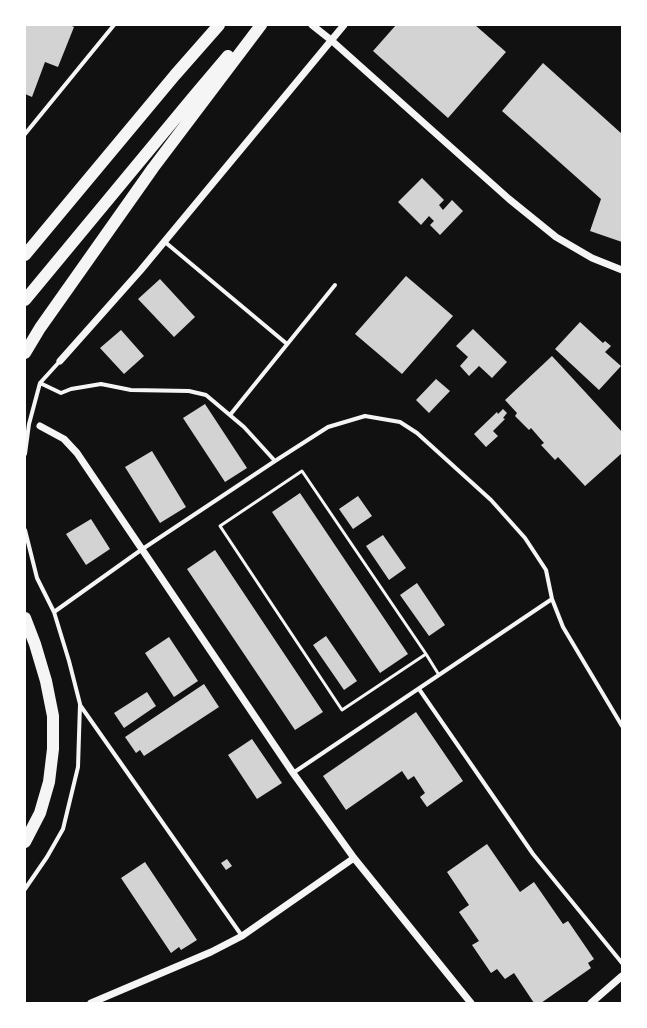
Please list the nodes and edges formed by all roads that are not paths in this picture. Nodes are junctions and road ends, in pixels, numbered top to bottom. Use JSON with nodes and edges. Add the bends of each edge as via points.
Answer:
{"nodes":[{"id":1,"x":114,"y":25,"type":"edge"},
{"id":2,"x":218,"y":25,"type":"edge"},
{"id":3,"x":255,"y":25,"type":"edge"},
{"id":4,"x":261,"y":25,"type":"edge"},
{"id":5,"x":312,"y":25,"type":"edge"},
{"id":6,"x":344,"y":25,"type":"edge"},
{"id":7,"x":331,"y":40,"type":"junction"},
{"id":8,"x":175,"y":75,"type":"junction"},
{"id":9,"x":25,"y":134,"type":"edge"},
{"id":10,"x":165,"y":242,"type":"junction"},
{"id":11,"x":25,"y":244,"type":"edge"},
{"id":12,"x":25,"y":255,"type":"edge"},
{"id":13,"x":622,"y":270,"type":"edge"},
{"id":14,"x":335,"y":285,"type":"dead end"},
{"id":15,"x":25,"y":300,"type":"edge"},
{"id":16,"x":287,"y":344,"type":"junction"},
{"id":17,"x":25,"y":353,"type":"edge"},
{"id":18,"x":60,"y":361,"type":"joint"},
{"id":19,"x":40,"y":383,"type":"junction"},
{"id":20,"x":230,"y":415,"type":"junction"},
{"id":21,"x":40,"y":426,"type":"dead end"},
{"id":22,"x":25,"y":454,"type":"edge"},
{"id":23,"x":275,"y":460,"type":"junction"},
{"id":24,"x":25,"y":530,"type":"edge"},
{"id":25,"x":141,"y":550,"type":"junction"},
{"id":26,"x":552,"y":599,"type":"junction"},
{"id":27,"x":54,"y":612,"type":"junction"},
{"id":28,"x":25,"y":618,"type":"edge"},
{"id":29,"x":426,"y":654,"type":"junction"},
{"id":30,"x":439,"y":675,"type":"junction"},
{"id":31,"x":419,"y":689,"type":"junction"},
{"id":32,"x":80,"y":704,"type":"junction"},
{"id":33,"x":622,"y":726,"type":"edge"},
{"id":34,"x":293,"y":773,"type":"junction"},
{"id":35,"x":25,"y":842,"type":"edge"},
{"id":36,"x":354,"y":858,"type":"junction"},
{"id":37,"x":25,"y":889,"type":"edge"},
{"id":38,"x":242,"y":936,"type":"junction"},
{"id":39,"x":622,"y":963,"type":"edge"},
{"id":40,"x":622,"y":976,"type":"edge"},
{"id":41,"x":91,"y":1003,"type":"edge"},
{"id":42,"x":471,"y":1003,"type":"edge"},
{"id":43,"x":591,"y":1003,"type":"edge"}],
"edges":[{"from":1,"to":9,"type":"street"},
{"from":2,"to":8,"type":"highway"},
{"from":3,"to":15,"type":"highway"},
{"from":4,"to":17,"type":"highway","via":[[153,168]]},
{"from":5,"to":7,"type":"street"},
{"from":6,"to":7,"type":"street"},
{"from":7,"to":10,"type":"street"},
{"from":7,"to":13,"type":"street","via":[[514,204],[556,237],[592,258]]},
{"from":8,"to":11,"type":"highway","via":[[114,140]]},
{"from":8,"to":12,"type":"highway"},
{"from":10,"to":16,"type":"street"},
{"from":10,"to":18,"type":"street"},
{"from":14,"to":16,"type":"street"},
{"from":16,"to":20,"type":"street"},
{"from":18,"to":19,"type":"street"},
{"from":19,"to":20,"type":"street","via":[[61,392],[101,384],[131,390],[189,391],[206,395]]},
{"from":19,"to":22,"type":"street","via":[[29,424]]},
{"from":20,"to":23,"type":"street"},
{"from":21,"to":25,"type":"street","via":[[64,439],[77,453]]},
{"from":23,"to":25,"type":"street"},
{"from":23,"to":26,"type":"street","via":[[328,427],[365,416],[400,422],[417,433],[491,500],[525,538],[546,570]]},
{"from":24,"to":27,"type":"street","via":[[37,578]]},
{"from":25,"to":27,"type":"street"},
{"from":25,"to":34,"type":"street"},
{"from":26,"to":30,"type":"street"},
{"from":26,"to":33,"type":"street","via":[[564,627]]},
{"from":27,"to":32,"type":"street"},
{"from":28,"to":35,"type":"highway","via":[[46,681],[53,716],[49,782],[40,813]]},
{"from":29,"to":29,"type":"lane","via":[[302,471],[220,526],[342,710]]},
{"from":29,"to":30,"type":"lane"},
{"from":30,"to":31,"type":"street"},
{"from":31,"to":34,"type":"street"},
{"from":31,"to":39,"type":"street","via":[[533,854]]},
{"from":32,"to":37,"type":"street","via":[[78,767],[62,829],[48,857]]},
{"from":32,"to":38,"type":"street"},
{"from":34,"to":36,"type":"street"},
{"from":36,"to":38,"type":"street"},
{"from":36,"to":42,"type":"street"},
{"from":38,"to":41,"type":"street","via":[[211,952]]},
{"from":40,"to":43,"type":"street"}]}
